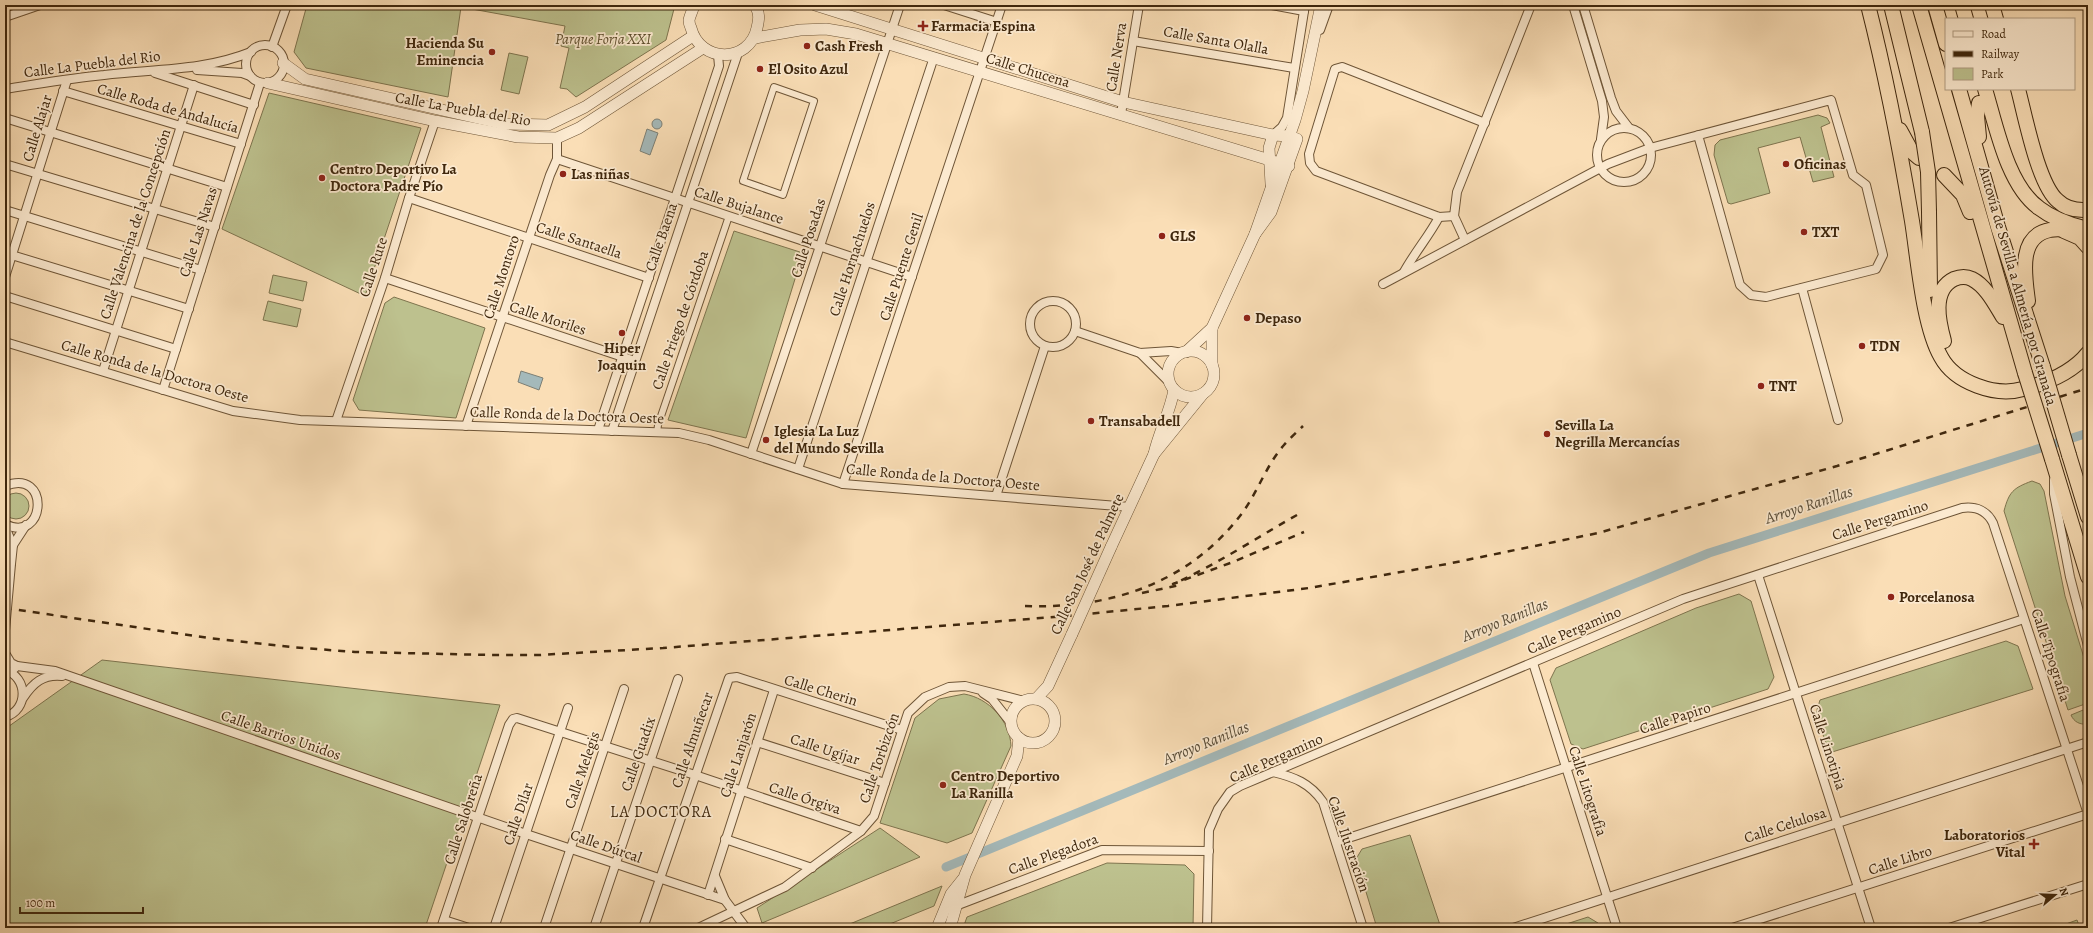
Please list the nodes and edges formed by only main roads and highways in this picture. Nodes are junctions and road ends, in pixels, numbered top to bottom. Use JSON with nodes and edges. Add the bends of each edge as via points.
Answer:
{"nodes":[{"id":1,"x":1891,"y":5,"type":"edge"},
{"id":2,"x":1919,"y":5,"type":"edge"},
{"id":3,"x":1935,"y":5,"type":"edge"},
{"id":4,"x":1962,"y":5,"type":"edge"},
{"id":5,"x":1992,"y":5,"type":"edge"},
{"id":6,"x":1868,"y":6,"type":"edge"},
{"id":7,"x":1966,"y":18,"type":"edge"},
{"id":8,"x":1996,"y":18,"type":"edge"},
{"id":9,"x":1945,"y":40,"type":"edge"},
{"id":10,"x":1959,"y":90,"type":"edge"},
{"id":11,"x":1985,"y":90,"type":"edge"},
{"id":12,"x":2018,"y":90,"type":"edge"},
{"id":13,"x":1979,"y":103,"type":"dead end"},
{"id":14,"x":1893,"y":114,"type":"junction"},
{"id":15,"x":1919,"y":158,"type":"dead end"},
{"id":16,"x":1944,"y":175,"type":"dead end"},
{"id":17,"x":2086,"y":208,"type":"edge"},
{"id":18,"x":1998,"y":227,"type":"junction"},
{"id":19,"x":2060,"y":229,"type":"junction"},
{"id":20,"x":2086,"y":231,"type":"edge"},
{"id":21,"x":2088,"y":247,"type":"edge"},
{"id":22,"x":2008,"y":315,"type":"junction"},
{"id":23,"x":2033,"y":337,"type":"junction"},
{"id":24,"x":2018,"y":348,"type":"junction"},
{"id":25,"x":2088,"y":353,"type":"edge"},
{"id":26,"x":1972,"y":383,"type":"junction"},
{"id":27,"x":2088,"y":517,"type":"edge"},
{"id":28,"x":2088,"y":577,"type":"edge"}],
"edges":[{"from":1,"to":26,"type":"highway","bridge":true,"via":[[1922,132],[1928,172],[1931,304],[1934,325],[1943,352],[1954,367]]},
{"from":2,"to":22,"type":"highway","name":"Autovía de Sevilla a Almería por Granada"},
{"from":3,"to":9,"type":"highway"},
{"from":4,"to":7,"type":"highway"},
{"from":5,"to":8,"type":"highway"},
{"from":6,"to":14,"type":"highway"},
{"from":10,"to":18,"type":"highway","name":"Autovía de Sevilla a Almería por Granada"},
{"from":11,"to":20,"type":"highway","via":[[2009,165],[2024,192],[2038,207],[2065,223]]},
{"from":12,"to":17,"type":"highway","via":[[2049,191],[2065,206]]},
{"from":13,"to":18,"type":"highway","via":[[1979,137]]},
{"from":14,"to":15,"type":"highway","via":[[1907,143]]},
{"from":14,"to":26,"type":"highway","via":[[1929,324],[1941,357],[1953,371]]},
{"from":16,"to":22,"type":"highway","via":[[1963,195]]},
{"from":17,"to":20,"type":"highway","via":[[2081,219]]},
{"from":18,"to":23,"type":"highway","name":"Autovía de Sevilla a Almería por Granada"},
{"from":19,"to":20,"type":"highway"},
{"from":19,"to":21,"type":"highway","via":[[2080,238]]},
{"from":19,"to":23,"type":"highway","via":[[2049,230],[2036,236],[2029,245],[2024,263]]},
{"from":22,"to":24,"type":"highway","name":"Autovía de Sevilla a Almería por Granada"},
{"from":23,"to":27,"type":"highway","name":"Autovía de Sevilla a Almería por Granada","bridge":true},
{"from":24,"to":26,"type":"highway","via":[[1992,298],[1977,283],[1964,277],[1947,283],[1941,293],[1939,324],[1947,350]]},
{"from":24,"to":28,"type":"highway","name":"Autovía de Sevilla a Almería por Granada","bridge":true},
{"from":25,"to":26,"type":"highway","via":[[2080,363],[2039,385],[2001,391]]}]}
